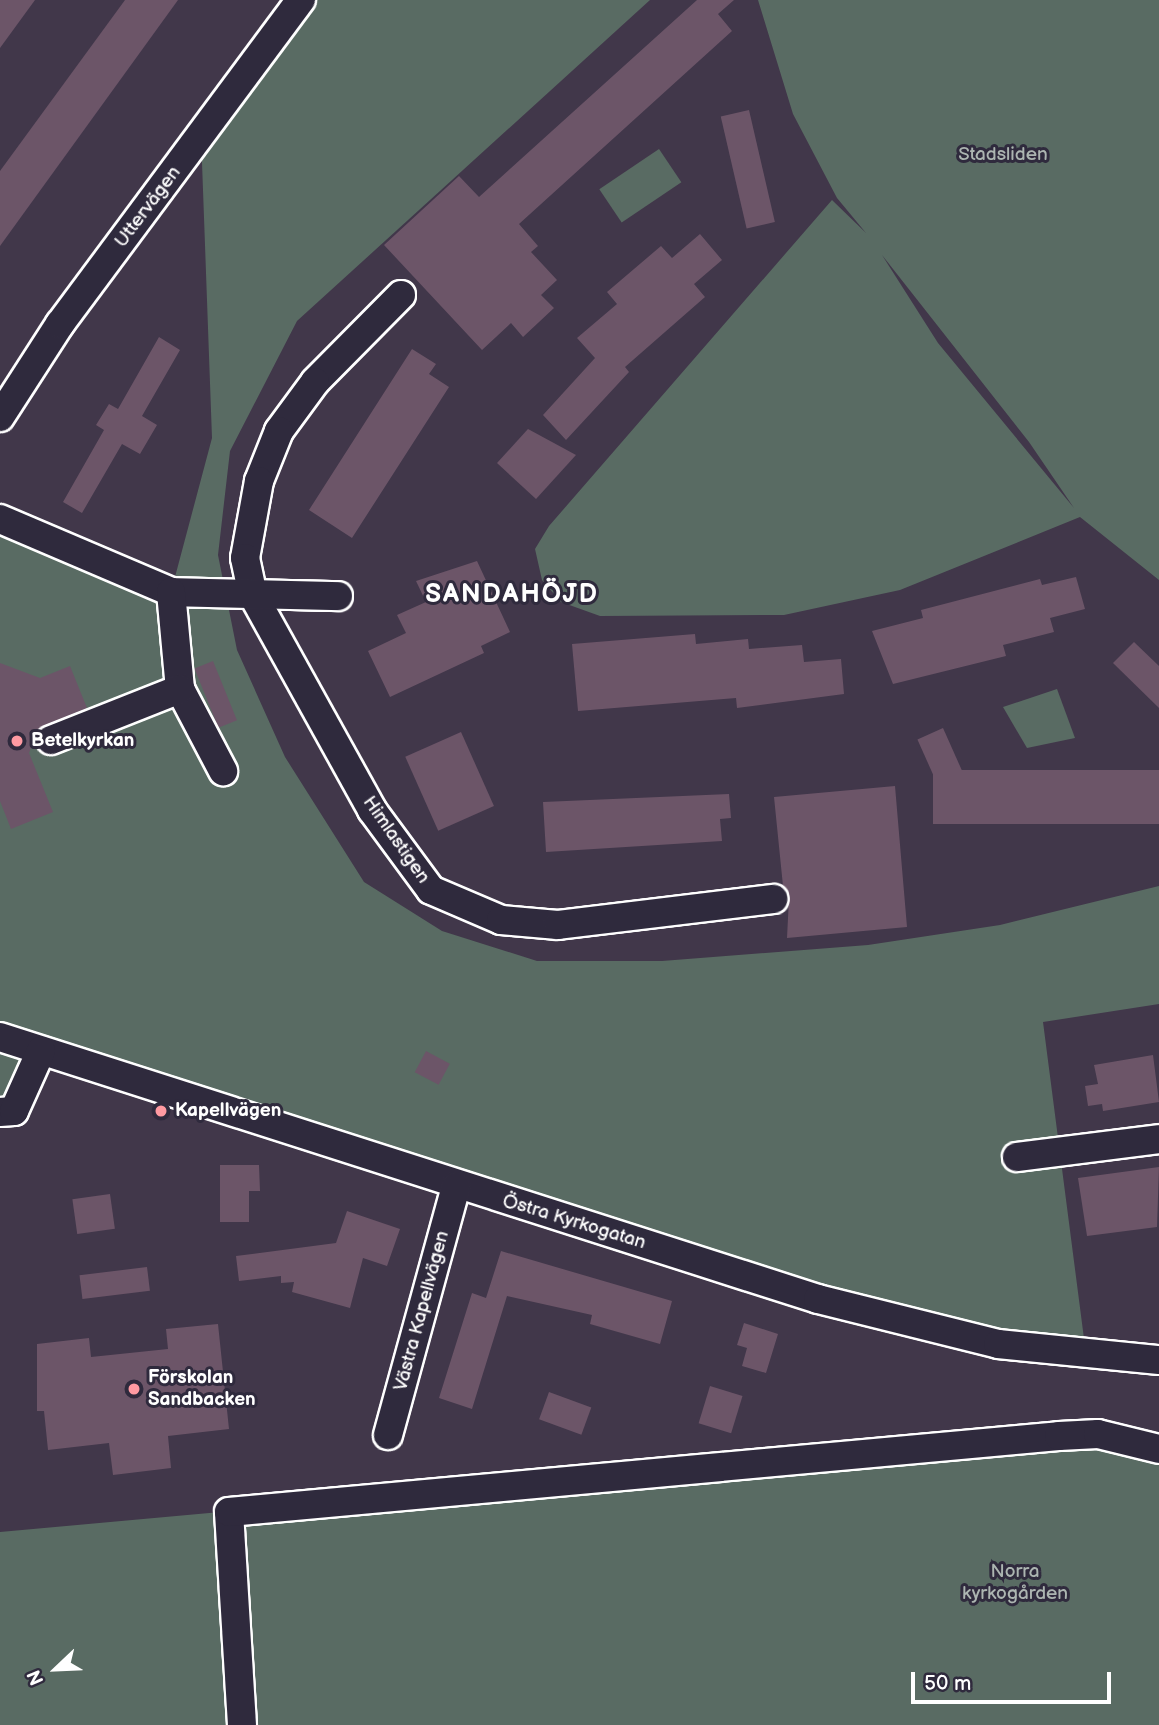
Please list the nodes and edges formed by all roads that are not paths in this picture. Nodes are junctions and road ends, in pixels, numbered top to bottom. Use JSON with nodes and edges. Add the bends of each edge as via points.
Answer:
{"nodes":[{"id":1,"x":301,"y":0,"type":"edge"},
{"id":2,"x":401,"y":295,"type":"dead end"},
{"id":3,"x":0,"y":417,"type":"edge"},
{"id":4,"x":0,"y":519,"type":"edge"},
{"id":5,"x":170,"y":592,"type":"junction"},
{"id":6,"x":253,"y":595,"type":"junction"},
{"id":7,"x":338,"y":596,"type":"dead end"},
{"id":8,"x":180,"y":689,"type":"junction"},
{"id":9,"x":51,"y":740,"type":"dead end"},
{"id":10,"x":223,"y":771,"type":"dead end"},
{"id":11,"x":773,"y":899,"type":"dead end"},
{"id":12,"x":0,"y":1037,"type":"edge"},
{"id":13,"x":41,"y":1051,"type":"junction"},
{"id":14,"x":0,"y":1112,"type":"edge"},
{"id":15,"x":1159,"y":1139,"type":"edge"},
{"id":16,"x":1017,"y":1157,"type":"dead end"},
{"id":17,"x":456,"y":1186,"type":"junction"},
{"id":18,"x":1159,"y":1360,"type":"edge"},
{"id":19,"x":388,"y":1435,"type":"dead end"},
{"id":20,"x":1159,"y":1449,"type":"edge"},
{"id":21,"x":242,"y":1725,"type":"edge"}],
"edges":[{"from":1,"to":3,"type":"street","name":"Uttervägen","via":[[60,324]]},
{"from":2,"to":6,"type":"street","name":"Himlastigen","via":[[314,382],[279,432],[248,527],[246,558]]},
{"from":4,"to":5,"type":"street"},
{"from":5,"to":6,"type":"street"},
{"from":5,"to":8,"type":"street"},
{"from":6,"to":7,"type":"street"},
{"from":6,"to":11,"type":"street","name":"Himlastigen","via":[[372,810],[431,890],[458,906],[501,920],[558,925]]},
{"from":8,"to":9,"type":"street"},
{"from":8,"to":10,"type":"street"},
{"from":12,"to":13,"type":"street","name":"Östra Kyrkogatan"},
{"from":13,"to":14,"type":"street","via":[[14,1111]]},
{"from":13,"to":17,"type":"street","name":"Östra Kyrkogatan"},
{"from":15,"to":16,"type":"street"},
{"from":17,"to":18,"type":"street","name":"Östra Kyrkogatan","via":[[906,1322],[998,1344]]},
{"from":17,"to":19,"type":"street","name":"Västra Kapellvägen"},
{"from":20,"to":21,"type":"street","via":[[1098,1434],[1059,1436],[229,1512]]}]}
